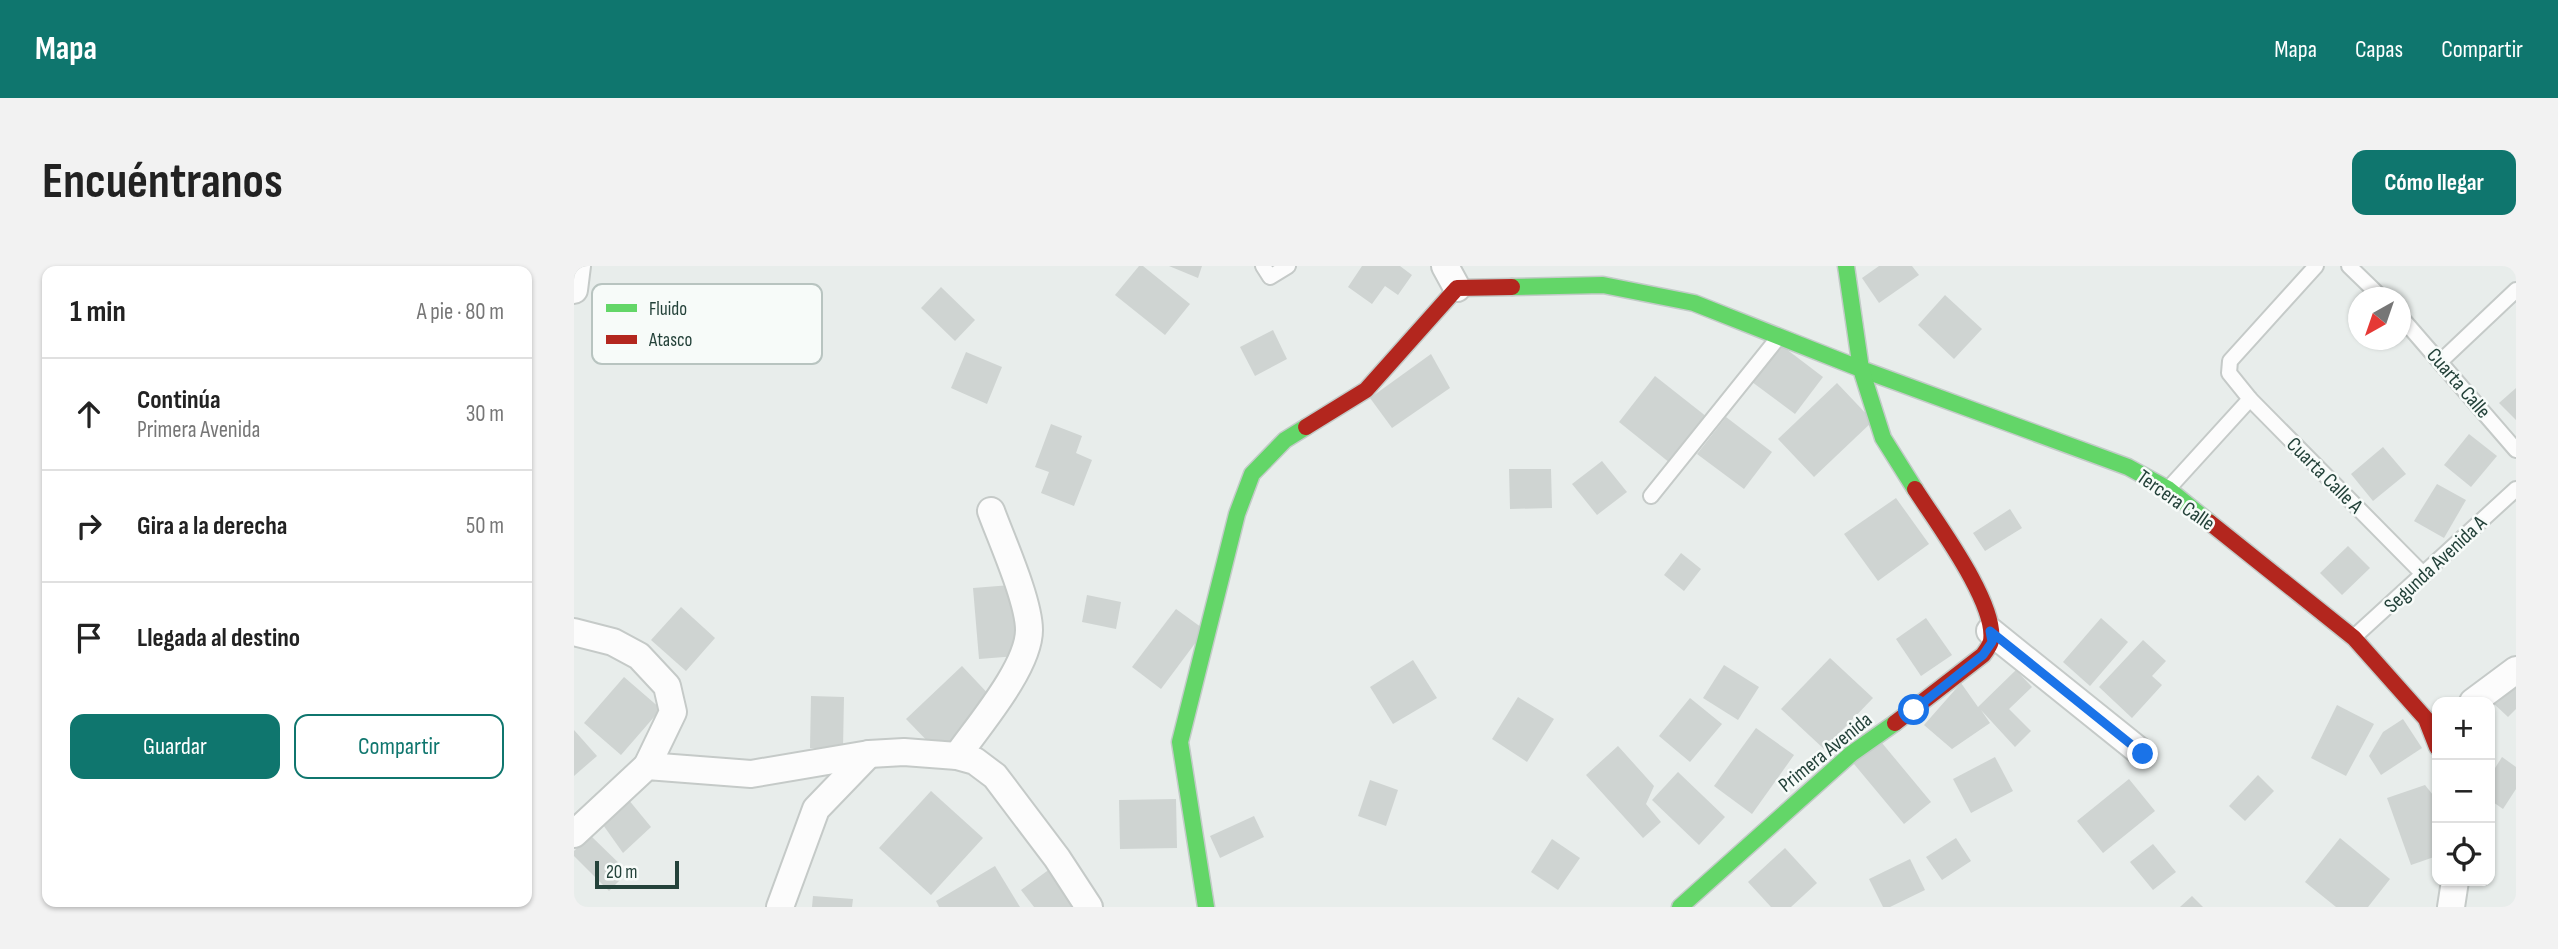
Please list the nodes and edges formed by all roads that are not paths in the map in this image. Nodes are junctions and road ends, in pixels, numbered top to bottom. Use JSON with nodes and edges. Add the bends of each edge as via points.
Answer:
{"nodes":[{"id":1,"x":578,"y":266,"type":"edge"},
{"id":2,"x":1263,"y":266,"type":"edge"},
{"id":3,"x":1288,"y":266,"type":"edge"},
{"id":4,"x":1846,"y":266,"type":"edge"},
{"id":5,"x":2316,"y":266,"type":"edge"},
{"id":6,"x":2349,"y":266,"type":"edge"},
{"id":7,"x":1451,"y":277,"type":"edge"},
{"id":8,"x":2371,"y":287,"type":"edge"},
{"id":9,"x":2516,"y":289,"type":"edge"},
{"id":10,"x":574,"y":290,"type":"edge"},
{"id":11,"x":2411,"y":328,"type":"edge"},
{"id":12,"x":1778,"y":337,"type":"junction"},
{"id":13,"x":2441,"y":361,"type":"junction"},
{"id":14,"x":1861,"y":369,"type":"junction"},
{"id":15,"x":2250,"y":399,"type":"junction"},
{"id":16,"x":2516,"y":450,"type":"edge"},
{"id":17,"x":2168,"y":489,"type":"junction"},
{"id":18,"x":2516,"y":489,"type":"edge"},
{"id":19,"x":1651,"y":496,"type":"dead end"},
{"id":20,"x":991,"y":511,"type":"dead end"},
{"id":21,"x":2424,"y":575,"type":"junction"},
{"id":22,"x":1990,"y":631,"type":"junction"},
{"id":23,"x":574,"y":632,"type":"edge"},
{"id":24,"x":2354,"y":638,"type":"junction"},
{"id":25,"x":2516,"y":670,"type":"edge"},
{"id":26,"x":2480,"y":697,"type":"edge"},
{"id":27,"x":2432,"y":731,"type":"edge"},
{"id":28,"x":869,"y":754,"type":"junction"},
{"id":29,"x":2143,"y":754,"type":"dead end"},
{"id":30,"x":957,"y":756,"type":"junction"},
{"id":31,"x":647,"y":766,"type":"junction"},
{"id":32,"x":574,"y":834,"type":"edge"},
{"id":33,"x":2454,"y":886,"type":"edge"},
{"id":34,"x":780,"y":907,"type":"edge"},
{"id":35,"x":1089,"y":907,"type":"edge"},
{"id":36,"x":1206,"y":907,"type":"edge"},
{"id":37,"x":1680,"y":907,"type":"edge"},
{"id":38,"x":2451,"y":907,"type":"edge"}],
"edges":[{"from":1,"to":10,"type":"street"},
{"from":2,"to":3,"type":"lane","via":[[1270,277]]},
{"from":4,"to":14,"type":"street"},
{"from":5,"to":15,"type":"lane","name":"Cuarta Calle A","via":[[2230,361],[2229,373]]},
{"from":6,"to":8,"type":"lane"},
{"from":7,"to":12,"type":"street","name":"Tercera Calle","via":[[1603,285],[1694,303]]},
{"from":7,"to":36,"type":"street","via":[[1366,390],[1285,440],[1252,474],[1237,514],[1180,742]]},
{"from":9,"to":13,"type":"lane"},
{"from":11,"to":13,"type":"lane","name":"Cuarta Calle"},
{"from":12,"to":14,"type":"street","name":"Tercera Calle"},
{"from":12,"to":19,"type":"lane"},
{"from":13,"to":16,"type":"lane","name":"Cuarta Calle"},
{"from":14,"to":17,"type":"street","name":"Tercera Calle","via":[[2129,467]]},
{"from":14,"to":22,"type":"street","via":[[1883,438],[1982,596]]},
{"from":15,"to":17,"type":"lane"},
{"from":15,"to":21,"type":"lane","name":"Cuarta Calle A"},
{"from":17,"to":24,"type":"street","name":"Tercera Calle"},
{"from":18,"to":21,"type":"lane","name":"Segunda Avenida A"},
{"from":20,"to":30,"type":"street","via":[[1027,612],[1029,632],[1020,667]]},
{"from":21,"to":24,"type":"lane","name":"Segunda Avenida A"},
{"from":22,"to":29,"type":"street"},
{"from":22,"to":37,"type":"street","name":"Primera Avenida","via":[[1992,642],[1983,655],[1851,754]]},
{"from":23,"to":31,"type":"street","via":[[613,642],[639,656],[667,686],[673,712]]},
{"from":24,"to":27,"type":"street","name":"Tercera Calle"},
{"from":25,"to":26,"type":"street"},
{"from":28,"to":30,"type":"street"},
{"from":28,"to":31,"type":"street","via":[[751,774]]},
{"from":28,"to":34,"type":"street","via":[[816,808]]},
{"from":30,"to":35,"type":"street","via":[[975,761],[995,776]]},
{"from":31,"to":32,"type":"street"},
{"from":33,"to":38,"type":"street"}]}
